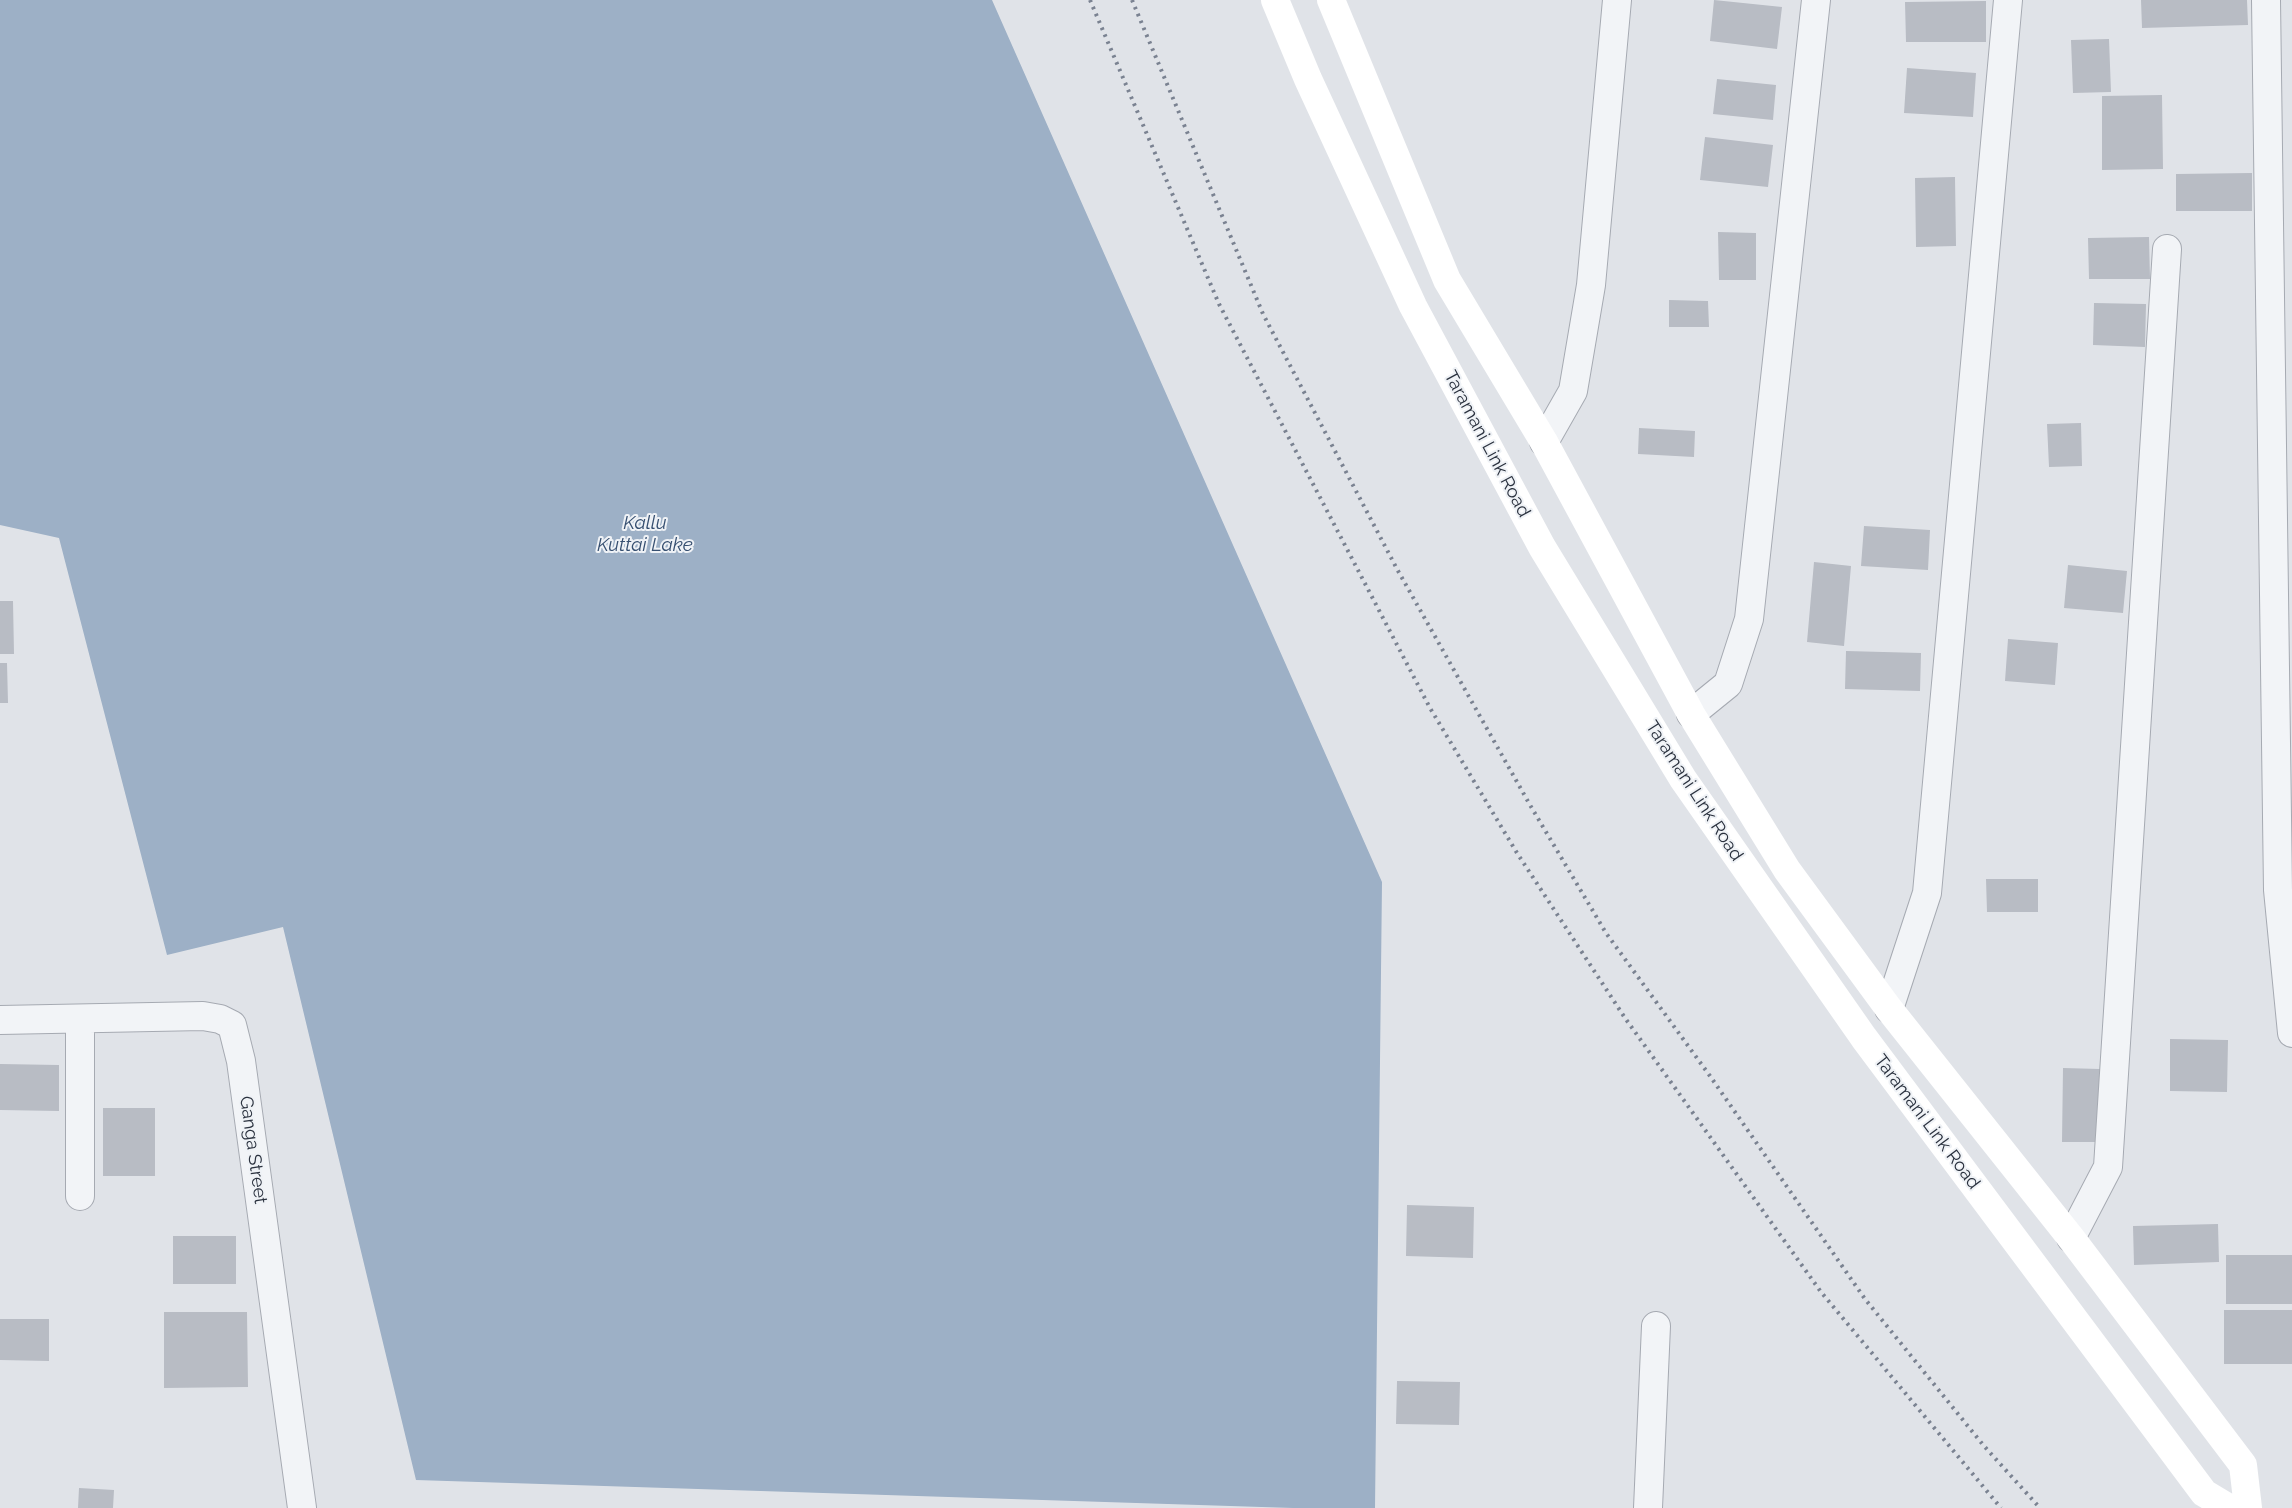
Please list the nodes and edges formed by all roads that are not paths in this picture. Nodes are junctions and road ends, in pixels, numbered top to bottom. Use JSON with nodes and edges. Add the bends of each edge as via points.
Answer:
{"nodes":[{"id":1,"x":1275,"y":0,"type":"edge"},
{"id":2,"x":1331,"y":0,"type":"edge"},
{"id":3,"x":1617,"y":0,"type":"edge"},
{"id":4,"x":1816,"y":0,"type":"edge"},
{"id":5,"x":2008,"y":0,"type":"edge"},
{"id":6,"x":2266,"y":0,"type":"edge"},
{"id":7,"x":2167,"y":249,"type":"dead end"},
{"id":8,"x":1544,"y":442,"type":"junction"},
{"id":9,"x":1691,"y":714,"type":"junction"},
{"id":10,"x":1889,"y":1009,"type":"junction"},
{"id":11,"x":0,"y":1020,"type":"edge"},
{"id":12,"x":80,"y":1020,"type":"junction"},
{"id":13,"x":2292,"y":1033,"type":"edge"},
{"id":14,"x":80,"y":1196,"type":"dead end"},
{"id":15,"x":2071,"y":1238,"type":"junction"},
{"id":16,"x":1656,"y":1326,"type":"dead end"},
{"id":17,"x":302,"y":1508,"type":"edge"},
{"id":18,"x":1648,"y":1508,"type":"edge"},
{"id":19,"x":2229,"y":1508,"type":"edge"},
{"id":20,"x":2248,"y":1508,"type":"edge"}],
"edges":[{"from":1,"to":19,"type":"street","name":"Taramani Link Road","via":[[1308,80],[1412,306],[1542,547],[1683,779],[1864,1038],[2180,1461],[2204,1493]]},
{"from":2,"to":8,"type":"street","name":"Taramani Link Road","via":[[1447,280]]},
{"from":3,"to":8,"type":"street","via":[[1591,284],[1573,391]]},
{"from":4,"to":9,"type":"street","via":[[1749,619],[1728,684]]},
{"from":5,"to":10,"type":"street","via":[[1927,894]]},
{"from":6,"to":13,"type":"street","via":[[2278,890]]},
{"from":7,"to":15,"type":"street","via":[[2108,1167]]},
{"from":8,"to":9,"type":"street","name":"Taramani Link Road"},
{"from":9,"to":10,"type":"street","name":"Taramani Link Road","via":[[1787,870]]},
{"from":10,"to":15,"type":"street","name":"Taramani Link Road"},
{"from":11,"to":12,"type":"street","name":"Ganga Street"},
{"from":12,"to":14,"type":"street"},
{"from":12,"to":17,"type":"street","name":"Ganga Street","via":[[203,1016],[220,1018],[232,1025],[241,1060]]},
{"from":15,"to":20,"type":"street","name":"Taramani Link Road","via":[[2243,1465]]},
{"from":16,"to":18,"type":"street"}]}
